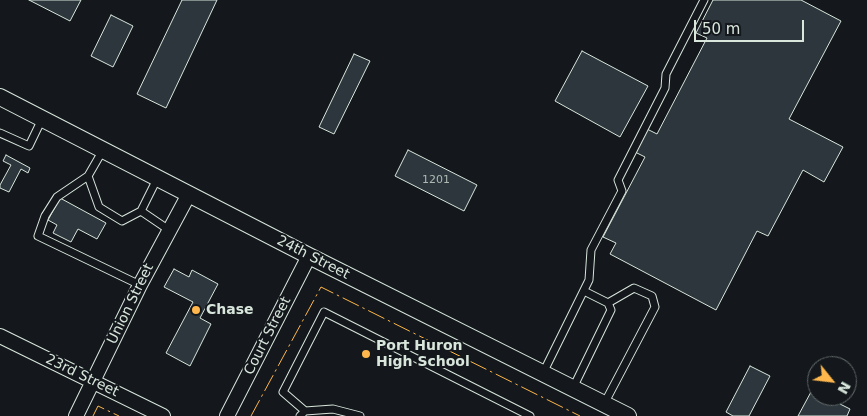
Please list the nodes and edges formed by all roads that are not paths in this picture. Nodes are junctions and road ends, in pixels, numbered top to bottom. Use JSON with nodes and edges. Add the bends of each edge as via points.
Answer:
{"nodes":[{"id":1,"x":704,"y":0,"type":"edge"},
{"id":2,"x":0,"y":97,"type":"edge"},
{"id":3,"x":42,"y":119,"type":"junction"},
{"id":4,"x":0,"y":133,"type":"edge"},
{"id":5,"x":104,"y":150,"type":"junction"},
{"id":6,"x":88,"y":176,"type":"junction"},
{"id":7,"x":157,"y":177,"type":"junction"},
{"id":8,"x":189,"y":194,"type":"junction"},
{"id":9,"x":141,"y":211,"type":"junction"},
{"id":10,"x":169,"y":230,"type":"junction"},
{"id":11,"x":309,"y":256,"type":"junction"},
{"id":12,"x":140,"y":285,"type":"junction"},
{"id":13,"x":584,"y":291,"type":"junction"},
{"id":14,"x":608,"y":303,"type":"junction"},
{"id":15,"x":0,"y":336,"type":"edge"},
{"id":16,"x":542,"y":373,"type":"junction"},
{"id":17,"x":94,"y":382,"type":"junction"},
{"id":18,"x":573,"y":388,"type":"junction"},
{"id":19,"x":604,"y":404,"type":"junction"},
{"id":20,"x":303,"y":413,"type":"edge"},
{"id":21,"x":76,"y":416,"type":"edge"},
{"id":22,"x":163,"y":416,"type":"edge"},
{"id":23,"x":227,"y":416,"type":"edge"},
{"id":24,"x":360,"y":416,"type":"edge"},
{"id":25,"x":530,"y":416,"type":"edge"},
{"id":26,"x":628,"y":416,"type":"edge"}],
"edges":[{"from":1,"to":13,"type":"lane","via":[[666,74],[665,88],[618,180],[622,191],[590,250],[589,280]]},
{"from":2,"to":3,"type":"street","name":"24th Street"},
{"from":3,"to":4,"type":"lane","via":[[29,146]]},
{"from":3,"to":5,"type":"street","name":"24th Street"},
{"from":5,"to":6,"type":"lane"},
{"from":5,"to":7,"type":"street","name":"24th Street"},
{"from":6,"to":9,"type":"lane","via":[[99,207],[122,221]]},
{"from":6,"to":12,"type":"lane","via":[[57,197],[38,236]]},
{"from":7,"to":8,"type":"street","name":"24th Street"},
{"from":7,"to":9,"type":"lane"},
{"from":8,"to":10,"type":"street","name":"Union Street"},
{"from":8,"to":11,"type":"street","name":"24th Street"},
{"from":9,"to":10,"type":"lane"},
{"from":10,"to":12,"type":"street","name":"Union Street"},
{"from":11,"to":16,"type":"street","name":"24th Street"},
{"from":11,"to":23,"type":"street","name":"Court Street"},
{"from":12,"to":17,"type":"street","name":"Union Street"},
{"from":13,"to":14,"type":"lane"},
{"from":13,"to":16,"type":"lane"},
{"from":14,"to":18,"type":"lane","via":[[611,310]]},
{"from":14,"to":19,"type":"lane","via":[[634,288],[652,296],[655,307]]},
{"from":15,"to":17,"type":"street","name":"23rd Street"},
{"from":16,"to":18,"type":"street","name":"24th Street"},
{"from":17,"to":21,"type":"street","name":"Union Street"},
{"from":17,"to":22,"type":"street","name":"23rd Street"},
{"from":18,"to":19,"type":"street","name":"24th Street"},
{"from":19,"to":26,"type":"street","name":"24th Street"},
{"from":20,"to":24,"type":"lane","via":[[333,409]]},
{"from":20,"to":25,"type":"lane","via":[[282,392],[324,312]]}]}
